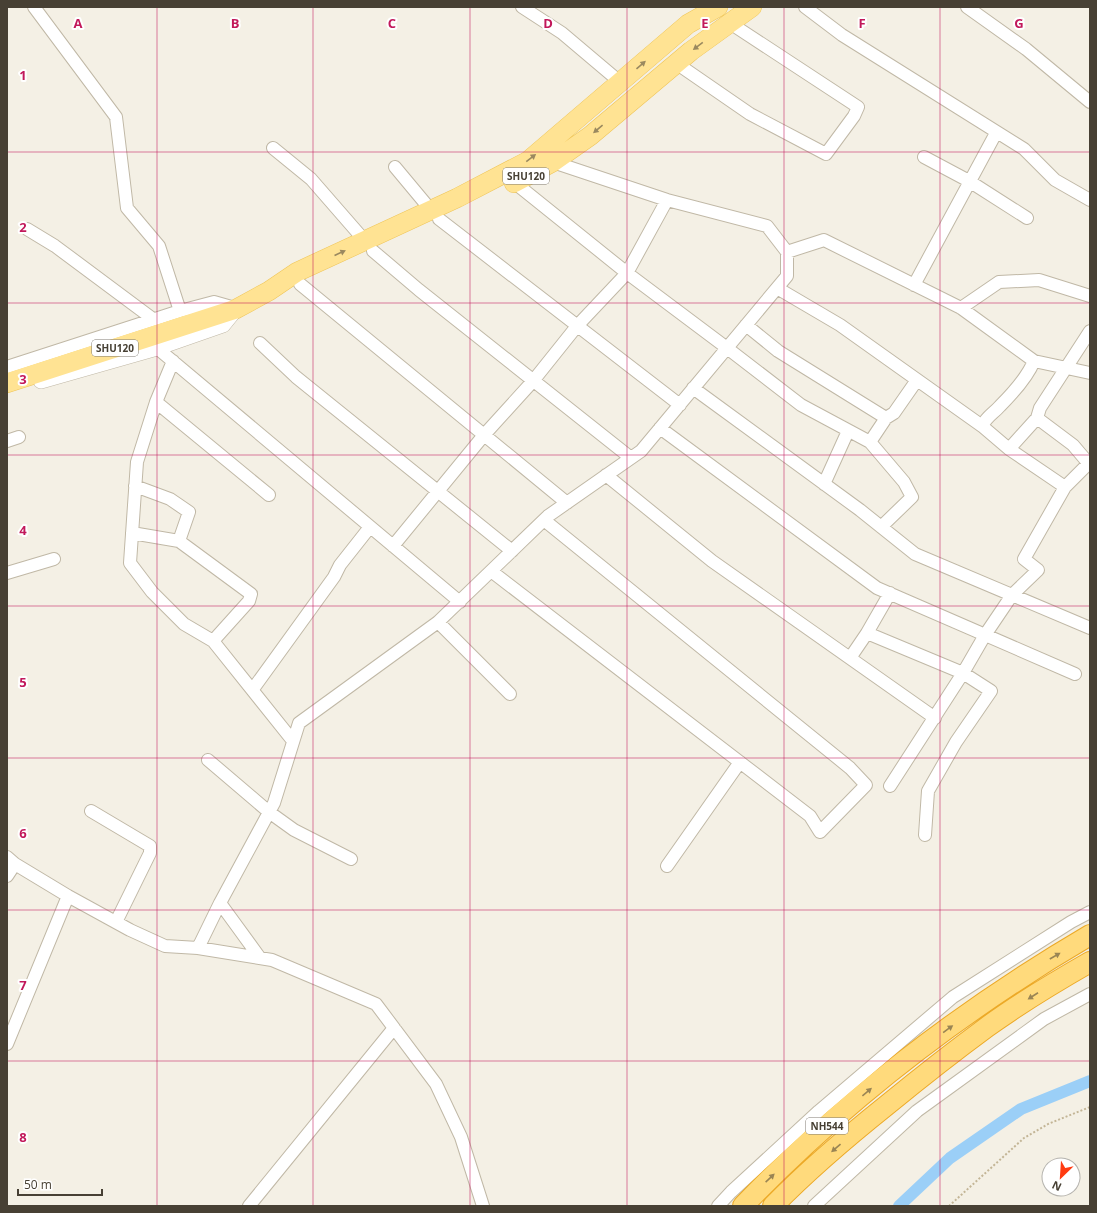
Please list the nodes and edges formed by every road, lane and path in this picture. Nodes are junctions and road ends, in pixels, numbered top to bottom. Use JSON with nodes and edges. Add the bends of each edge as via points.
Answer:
{"nodes":[{"id":1,"x":34,"y":7,"type":"edge"},
{"id":2,"x":522,"y":7,"type":"edge"},
{"id":3,"x":718,"y":7,"type":"edge"},
{"id":4,"x":752,"y":7,"type":"edge"},
{"id":5,"x":804,"y":7,"type":"edge"},
{"id":6,"x":967,"y":7,"type":"edge"},
{"id":7,"x":730,"y":23,"type":"junction"},
{"id":8,"x":676,"y":63,"type":"junction"},
{"id":9,"x":620,"y":82,"type":"junction"},
{"id":10,"x":1090,"y":102,"type":"edge"},
{"id":11,"x":996,"y":133,"type":"junction"},
{"id":12,"x":273,"y":148,"type":"dead end"},
{"id":13,"x":924,"y":157,"type":"dead end"},
{"id":14,"x":553,"y":162,"type":"junction"},
{"id":15,"x":395,"y":167,"type":"dead end"},
{"id":16,"x":970,"y":181,"type":"junction"},
{"id":17,"x":515,"y":183,"type":"junction"},
{"id":18,"x":667,"y":200,"type":"junction"},
{"id":19,"x":1090,"y":200,"type":"edge"},
{"id":20,"x":434,"y":214,"type":"junction"},
{"id":21,"x":1027,"y":218,"type":"dead end"},
{"id":22,"x":27,"y":228,"type":"dead end"},
{"id":23,"x":369,"y":246,"type":"junction"},
{"id":24,"x":787,"y":252,"type":"junction"},
{"id":25,"x":627,"y":273,"type":"junction"},
{"id":26,"x":300,"y":284,"type":"junction"},
{"id":27,"x":914,"y":285,"type":"junction"},
{"id":28,"x":777,"y":288,"type":"junction"},
{"id":29,"x":269,"y":291,"type":"junction"},
{"id":30,"x":1090,"y":296,"type":"edge"},
{"id":31,"x":961,"y":308,"type":"junction"},
{"id":32,"x":180,"y":311,"type":"junction"},
{"id":33,"x":229,"y":311,"type":"junction"},
{"id":34,"x":153,"y":319,"type":"junction"},
{"id":35,"x":746,"y":325,"type":"junction"},
{"id":36,"x":577,"y":326,"type":"junction"},
{"id":37,"x":1090,"y":331,"type":"edge"},
{"id":38,"x":260,"y":343,"type":"dead end"},
{"id":39,"x":157,"y":348,"type":"junction"},
{"id":40,"x":727,"y":348,"type":"junction"},
{"id":41,"x":173,"y":361,"type":"junction"},
{"id":42,"x":1034,"y":361,"type":"junction"},
{"id":43,"x":7,"y":367,"type":"edge"},
{"id":44,"x":1066,"y":369,"type":"junction"},
{"id":45,"x":1090,"y":373,"type":"edge"},
{"id":46,"x":533,"y":380,"type":"junction"},
{"id":47,"x":917,"y":380,"type":"junction"},
{"id":48,"x":7,"y":383,"type":"edge"},
{"id":49,"x":693,"y":388,"type":"junction"},
{"id":50,"x":7,"y":391,"type":"edge"},
{"id":51,"x":156,"y":402,"type":"junction"},
{"id":52,"x":680,"y":405,"type":"junction"},
{"id":53,"x":886,"y":418,"type":"junction"},
{"id":54,"x":1037,"y":418,"type":"junction"},
{"id":55,"x":982,"y":426,"type":"junction"},
{"id":56,"x":660,"y":428,"type":"junction"},
{"id":57,"x":848,"y":431,"type":"junction"},
{"id":58,"x":484,"y":435,"type":"junction"},
{"id":59,"x":19,"y":437,"type":"dead end"},
{"id":60,"x":7,"y":441,"type":"edge"},
{"id":61,"x":870,"y":442,"type":"junction"},
{"id":62,"x":1009,"y":449,"type":"junction"},
{"id":63,"x":631,"y":458,"type":"junction"},
{"id":64,"x":1089,"y":465,"type":"edge"},
{"id":65,"x":606,"y":475,"type":"junction"},
{"id":66,"x":824,"y":484,"type":"junction"},
{"id":67,"x":135,"y":486,"type":"junction"},
{"id":68,"x":1065,"y":487,"type":"junction"},
{"id":69,"x":437,"y":491,"type":"junction"},
{"id":70,"x":269,"y":495,"type":"dead end"},
{"id":71,"x":567,"y":503,"type":"junction"},
{"id":72,"x":544,"y":520,"type":"junction"},
{"id":73,"x":370,"y":527,"type":"junction"},
{"id":74,"x":881,"y":527,"type":"junction"},
{"id":75,"x":132,"y":533,"type":"junction"},
{"id":76,"x":179,"y":541,"type":"junction"},
{"id":77,"x":393,"y":546,"type":"junction"},
{"id":78,"x":512,"y":551,"type":"junction"},
{"id":79,"x":54,"y":559,"type":"dead end"},
{"id":80,"x":491,"y":571,"type":"junction"},
{"id":81,"x":7,"y":573,"type":"edge"},
{"id":82,"x":890,"y":594,"type":"junction"},
{"id":83,"x":1012,"y":595,"type":"junction"},
{"id":84,"x":460,"y":602,"type":"junction"},
{"id":85,"x":438,"y":622,"type":"junction"},
{"id":86,"x":1090,"y":628,"type":"edge"},
{"id":87,"x":867,"y":633,"type":"junction"},
{"id":88,"x":985,"y":635,"type":"junction"},
{"id":89,"x":213,"y":641,"type":"junction"},
{"id":90,"x":850,"y":658,"type":"junction"},
{"id":91,"x":964,"y":673,"type":"junction"},
{"id":92,"x":1075,"y":674,"type":"dead end"},
{"id":93,"x":253,"y":689,"type":"junction"},
{"id":94,"x":510,"y":694,"type":"dead end"},
{"id":95,"x":935,"y":718,"type":"junction"},
{"id":96,"x":293,"y":742,"type":"junction"},
{"id":97,"x":208,"y":760,"type":"dead end"},
{"id":98,"x":740,"y":762,"type":"junction"},
{"id":99,"x":890,"y":786,"type":"dead end"},
{"id":100,"x":91,"y":811,"type":"dead end"},
{"id":101,"x":269,"y":812,"type":"junction"},
{"id":102,"x":925,"y":835,"type":"dead end"},
{"id":103,"x":351,"y":859,"type":"dead end"},
{"id":104,"x":11,"y":860,"type":"edge"},
{"id":105,"x":667,"y":866,"type":"dead end"},
{"id":106,"x":7,"y":876,"type":"edge"},
{"id":107,"x":68,"y":896,"type":"junction"},
{"id":108,"x":220,"y":903,"type":"junction"},
{"id":109,"x":1090,"y":912,"type":"edge"},
{"id":110,"x":116,"y":922,"type":"junction"},
{"id":111,"x":1090,"y":935,"type":"edge"},
{"id":112,"x":198,"y":948,"type":"junction"},
{"id":113,"x":260,"y":958,"type":"junction"},
{"id":114,"x":1090,"y":962,"type":"edge"},
{"id":115,"x":1090,"y":994,"type":"edge"},
{"id":116,"x":394,"y":1028,"type":"junction"},
{"id":117,"x":7,"y":1044,"type":"edge"},
{"id":118,"x":1090,"y":1107,"type":"edge"},
{"id":119,"x":249,"y":1206,"type":"edge"},
{"id":120,"x":483,"y":1206,"type":"edge"},
{"id":121,"x":718,"y":1206,"type":"edge"},
{"id":122,"x":743,"y":1206,"type":"edge"},
{"id":123,"x":773,"y":1206,"type":"edge"},
{"id":124,"x":814,"y":1206,"type":"edge"},
{"id":125,"x":949,"y":1206,"type":"edge"}],
"edges":[{"from":1,"to":32,"type":"street","via":[[116,118],[127,208],[159,246]]},
{"from":2,"to":9,"type":"street","via":[[562,33]]},
{"from":9,"to":3,"type":"main road","one_way":true,"via":[[688,24]]},
{"from":4,"to":7,"type":"main road","number":"SHU120"},
{"from":5,"to":11,"type":"street","via":[[842,35]]},
{"from":6,"to":10,"type":"street","via":[[1026,49]]},
{"from":7,"to":8,"type":"main road","number":"SHU120","one_way":true},
{"from":7,"to":8,"type":"street","via":[[858,107],[826,154],[750,114]]},
{"from":8,"to":14,"type":"main road","number":"SHU120","one_way":true,"via":[[590,136]]},
{"from":20,"to":9,"type":"main road","one_way":true,"via":[[457,198],[528,161]]},
{"from":11,"to":16,"type":"street"},
{"from":11,"to":19,"type":"street","via":[[1024,149],[1056,180]]},
{"from":12,"to":23,"type":"street","via":[[311,179]]},
{"from":13,"to":16,"type":"street"},
{"from":14,"to":17,"type":"main road","number":"SHU120"},
{"from":14,"to":18,"type":"street"},
{"from":15,"to":20,"type":"street"},
{"from":16,"to":21,"type":"street"},
{"from":16,"to":27,"type":"street"},
{"from":17,"to":20,"type":"main road","number":"SHU120"},
{"from":17,"to":25,"type":"street"},
{"from":18,"to":24,"type":"street","via":[[767,226]]},
{"from":18,"to":25,"type":"street"},
{"from":20,"to":23,"type":"main road","number":"SHU120"},
{"from":20,"to":36,"type":"street"},
{"from":22,"to":34,"type":"street"},
{"from":23,"to":26,"type":"main road","number":"SHU120"},
{"from":29,"to":23,"type":"main road","one_way":true,"via":[[297,272]]},
{"from":23,"to":46,"type":"street","via":[[419,290]]},
{"from":24,"to":27,"type":"street","via":[[824,240]]},
{"from":24,"to":28,"type":"street","via":[[787,276]]},
{"from":25,"to":36,"type":"street"},
{"from":25,"to":40,"type":"street"},
{"from":26,"to":29,"type":"main road","number":"SHU120"},
{"from":26,"to":58,"type":"street"},
{"from":27,"to":31,"type":"street"},
{"from":28,"to":35,"type":"street"},
{"from":28,"to":47,"type":"street","via":[[840,325]]},
{"from":29,"to":33,"type":"main road","number":"SHU120"},
{"from":30,"to":31,"type":"street","via":[[1039,280],[999,282]]},
{"from":31,"to":42,"type":"street"},
{"from":32,"to":33,"type":"street","via":[[214,302]]},
{"from":32,"to":34,"type":"street"},
{"from":33,"to":39,"type":"street","number":"SHU120","via":[[223,325]]},
{"from":33,"to":48,"type":"main road","number":"SHU120"},
{"from":34,"to":43,"type":"street"},
{"from":35,"to":40,"type":"street"},
{"from":35,"to":53,"type":"street","via":[[778,351]]},
{"from":36,"to":46,"type":"street"},
{"from":36,"to":52,"type":"street"},
{"from":37,"to":44,"type":"street"},
{"from":38,"to":69,"type":"street","via":[[296,377]]},
{"from":39,"to":41,"type":"street"},
{"from":39,"to":50,"type":"street","number":"SHU120"},
{"from":40,"to":49,"type":"street"},
{"from":40,"to":57,"type":"street","via":[[801,405]]},
{"from":41,"to":51,"type":"street"},
{"from":41,"to":73,"type":"street"},
{"from":42,"to":44,"type":"street"},
{"from":42,"to":55,"type":"street","via":[[1030,372],[1000,407],[986,418]]},
{"from":44,"to":45,"type":"street"},
{"from":44,"to":54,"type":"street","via":[[1040,408]]},
{"from":46,"to":58,"type":"street"},
{"from":46,"to":63,"type":"street"},
{"from":47,"to":53,"type":"street","via":[[894,413]]},
{"from":47,"to":55,"type":"street"},
{"from":49,"to":52,"type":"street"},
{"from":49,"to":66,"type":"street"},
{"from":51,"to":67,"type":"street","via":[[137,462]]},
{"from":51,"to":70,"type":"street"},
{"from":52,"to":56,"type":"street"},
{"from":53,"to":61,"type":"street"},
{"from":54,"to":62,"type":"street"},
{"from":54,"to":64,"type":"street","via":[[1072,445]]},
{"from":55,"to":62,"type":"street"},
{"from":56,"to":63,"type":"street","via":[[641,451]]},
{"from":56,"to":82,"type":"street","via":[[877,588]]},
{"from":57,"to":61,"type":"street"},
{"from":57,"to":66,"type":"street"},
{"from":58,"to":69,"type":"street"},
{"from":58,"to":71,"type":"street"},
{"from":59,"to":60,"type":"street"},
{"from":61,"to":74,"type":"street","via":[[904,482],[912,497]]},
{"from":62,"to":68,"type":"street"},
{"from":63,"to":65,"type":"street"},
{"from":64,"to":68,"type":"street"},
{"from":65,"to":71,"type":"street"},
{"from":65,"to":90,"type":"street","via":[[712,561]]},
{"from":66,"to":74,"type":"street"},
{"from":67,"to":75,"type":"street"},
{"from":67,"to":76,"type":"street","via":[[170,499],[189,512]]},
{"from":68,"to":83,"type":"street","via":[[1024,559],[1038,570]]},
{"from":69,"to":77,"type":"street"},
{"from":69,"to":78,"type":"street"},
{"from":71,"to":72,"type":"street"},
{"from":72,"to":78,"type":"street"},
{"from":72,"to":98,"type":"street","via":[[850,768],[866,785],[820,832],[810,816]]},
{"from":73,"to":77,"type":"street"},
{"from":73,"to":93,"type":"street","via":[[340,565]]},
{"from":74,"to":83,"type":"street","via":[[915,554]]},
{"from":75,"to":76,"type":"street"},
{"from":75,"to":89,"type":"street","via":[[130,564],[152,592],[184,624]]},
{"from":76,"to":89,"type":"street","via":[[250,594],[249,601]]},
{"from":77,"to":84,"type":"street"},
{"from":78,"to":80,"type":"street"},
{"from":79,"to":81,"type":"street"},
{"from":80,"to":84,"type":"street"},
{"from":80,"to":98,"type":"street"},
{"from":82,"to":87,"type":"street"},
{"from":82,"to":88,"type":"street"},
{"from":83,"to":86,"type":"street"},
{"from":83,"to":88,"type":"street"},
{"from":84,"to":85,"type":"street"},
{"from":85,"to":94,"type":"street"},
{"from":85,"to":96,"type":"street","via":[[299,723]]},
{"from":87,"to":90,"type":"street"},
{"from":87,"to":91,"type":"street"},
{"from":88,"to":91,"type":"street"},
{"from":88,"to":92,"type":"street"},
{"from":89,"to":93,"type":"street"},
{"from":90,"to":95,"type":"street"},
{"from":91,"to":95,"type":"street"},
{"from":91,"to":102,"type":"street","via":[[991,691],[956,742],[928,791]]},
{"from":93,"to":96,"type":"street"},
{"from":95,"to":99,"type":"street"},
{"from":96,"to":101,"type":"street"},
{"from":97,"to":101,"type":"street"},
{"from":98,"to":105,"type":"street"},
{"from":100,"to":110,"type":"street","via":[[150,846],[150,853]]},
{"from":101,"to":103,"type":"street","via":[[294,830]]},
{"from":101,"to":108,"type":"street"},
{"from":104,"to":106,"type":"street"},
{"from":104,"to":107,"type":"street"},
{"from":107,"to":110,"type":"street"},
{"from":107,"to":117,"type":"street"},
{"from":108,"to":112,"type":"street"},
{"from":108,"to":113,"type":"street"},
{"from":109,"to":121,"type":"street","via":[[953,997],[818,1111]]},
{"from":110,"to":112,"type":"street","via":[[165,946]]},
{"from":122,"to":111,"type":"highway","number":"NH544","one_way":true,"via":[[823,1129],[916,1052],[981,1004]]},
{"from":112,"to":113,"type":"street"},
{"from":113,"to":116,"type":"street","via":[[272,960],[376,1004]]},
{"from":114,"to":123,"type":"highway","number":"NH544","one_way":true,"via":[[988,1026],[930,1069],[860,1126]]},
{"from":115,"to":124,"type":"street","via":[[1044,1019],[917,1111]]},
{"from":116,"to":119,"type":"street"},
{"from":116,"to":120,"type":"street","via":[[436,1084],[461,1137]]},
{"from":118,"to":125,"type":"path","via":[[1048,1124],[1024,1138]]}]}
